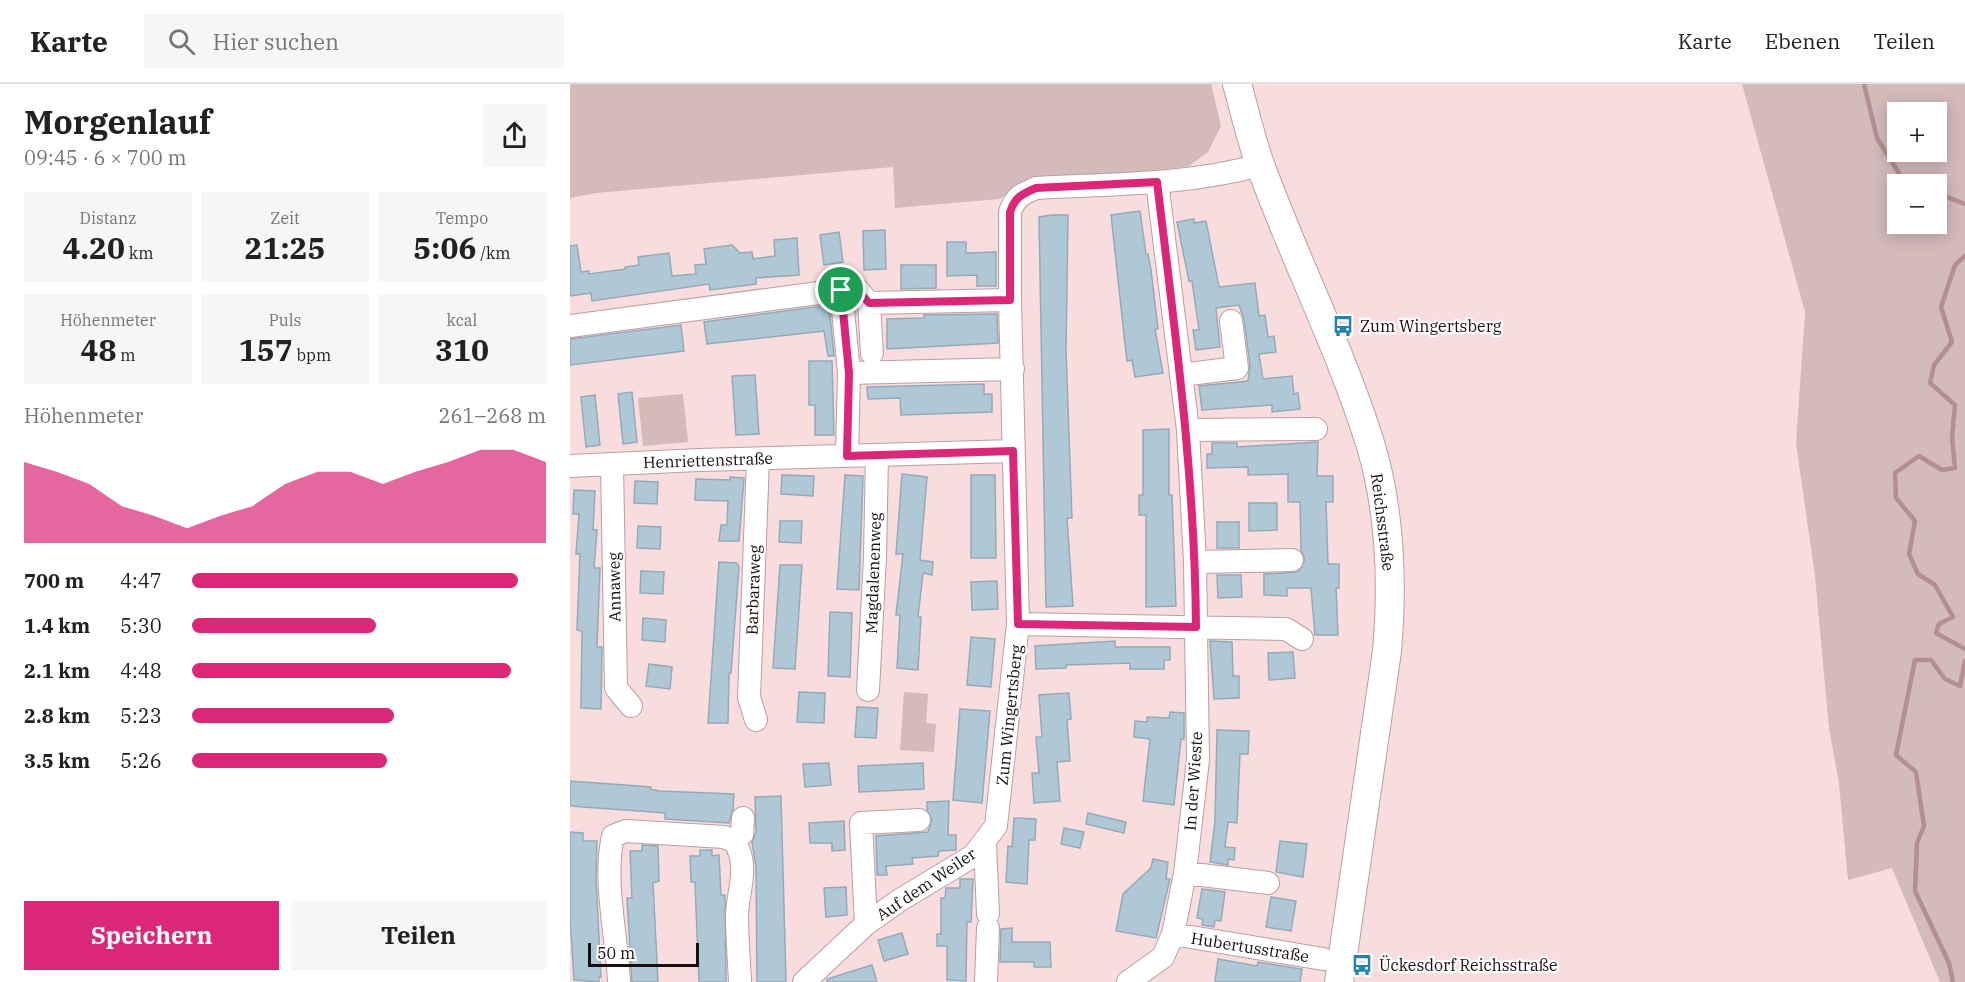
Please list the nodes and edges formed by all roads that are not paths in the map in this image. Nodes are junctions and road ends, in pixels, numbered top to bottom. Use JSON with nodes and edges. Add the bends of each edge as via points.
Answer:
{"nodes":[{"id":1,"x":1237,"y":84,"type":"edge"},
{"id":2,"x":1260,"y":165,"type":"junction"},
{"id":3,"x":1157,"y":182,"type":"junction"},
{"id":4,"x":841,"y":290,"type":"junction"},
{"id":5,"x":1010,"y":300,"type":"junction"},
{"id":6,"x":869,"y":303,"type":"junction"},
{"id":7,"x":1231,"y":321,"type":"dead end"},
{"id":8,"x":570,"y":326,"type":"edge"},
{"id":9,"x":872,"y":353,"type":"dead end"},
{"id":10,"x":1013,"y":369,"type":"junction"},
{"id":11,"x":849,"y":373,"type":"junction"},
{"id":12,"x":1181,"y":375,"type":"junction"},
{"id":13,"x":1316,"y":429,"type":"dead end"},
{"id":14,"x":1188,"y":430,"type":"junction"},
{"id":15,"x":1013,"y":451,"type":"junction"},
{"id":16,"x":877,"y":455,"type":"junction"},
{"id":17,"x":847,"y":456,"type":"junction"},
{"id":18,"x":758,"y":459,"type":"junction"},
{"id":19,"x":612,"y":464,"type":"junction"},
{"id":20,"x":570,"y":466,"type":"edge"},
{"id":21,"x":1292,"y":560,"type":"dead end"},
{"id":22,"x":1195,"y":562,"type":"junction"},
{"id":23,"x":1018,"y":624,"type":"junction"},
{"id":24,"x":1196,"y":627,"type":"junction"},
{"id":25,"x":1302,"y":639,"type":"dead end"},
{"id":26,"x":868,"y":690,"type":"dead end"},
{"id":27,"x":631,"y":706,"type":"dead end"},
{"id":28,"x":756,"y":720,"type":"dead end"},
{"id":29,"x":743,"y":818,"type":"dead end"},
{"id":30,"x":919,"y":820,"type":"dead end"},
{"id":31,"x":734,"y":841,"type":"junction"},
{"id":32,"x":985,"y":843,"type":"junction"},
{"id":33,"x":1185,"y":873,"type":"junction"},
{"id":34,"x":1268,"y":883,"type":"dead end"},
{"id":35,"x":866,"y":924,"type":"junction"},
{"id":36,"x":1173,"y":934,"type":"junction"},
{"id":37,"x":1323,"y":959,"type":"dead end"},
{"id":38,"x":619,"y":982,"type":"edge"},
{"id":39,"x":740,"y":982,"type":"edge"},
{"id":40,"x":804,"y":982,"type":"edge"},
{"id":41,"x":986,"y":982,"type":"edge"},
{"id":42,"x":1128,"y":982,"type":"edge"},
{"id":43,"x":1339,"y":982,"type":"edge"}],
"edges":[{"from":1,"to":2,"type":"main road","name":"Reichsstraße"},
{"from":2,"to":3,"type":"street","name":"Zum Wingertsberg","via":[[1237,172]]},
{"from":2,"to":43,"type":"main road","name":"Reichsstraße","via":[[1370,444],[1389,557],[1391,607],[1387,651]]},
{"from":3,"to":5,"type":"street","name":"Zum Wingertsberg","via":[[1036,188],[1020,195],[1010,212]]},
{"from":3,"to":12,"type":"street","name":"In der Wieste"},
{"from":4,"to":6,"type":"street","via":[[856,288]]},
{"from":4,"to":8,"type":"street"},
{"from":4,"to":11,"type":"street"},
{"from":5,"to":6,"type":"street"},
{"from":5,"to":10,"type":"street","name":"Zum Wingertsberg"},
{"from":6,"to":9,"type":"street"},
{"from":7,"to":12,"type":"street","via":[[1237,368]]},
{"from":10,"to":11,"type":"street"},
{"from":10,"to":15,"type":"street","name":"Zum Wingertsberg"},
{"from":11,"to":17,"type":"street"},
{"from":12,"to":14,"type":"street","name":"In der Wieste"},
{"from":13,"to":14,"type":"street"},
{"from":14,"to":22,"type":"street","name":"In der Wieste"},
{"from":15,"to":16,"type":"street","name":"Henriettenstraße"},
{"from":15,"to":23,"type":"street","name":"Zum Wingertsberg"},
{"from":16,"to":17,"type":"street","name":"Henriettenstraße"},
{"from":16,"to":26,"type":"street","name":"Magdalenenweg"},
{"from":17,"to":18,"type":"street","name":"Henriettenstraße"},
{"from":18,"to":19,"type":"street","name":"Henriettenstraße"},
{"from":18,"to":28,"type":"street","name":"Barbaraweg","via":[[749,697]]},
{"from":19,"to":20,"type":"street","name":"Henriettenstraße"},
{"from":19,"to":27,"type":"street","name":"Annaweg","via":[[616,688]]},
{"from":21,"to":22,"type":"street"},
{"from":22,"to":24,"type":"street","name":"In der Wieste"},
{"from":23,"to":24,"type":"street"},
{"from":23,"to":32,"type":"street","name":"Zum Wingertsberg","via":[[996,826]]},
{"from":24,"to":25,"type":"street","via":[[1286,629]]},
{"from":24,"to":33,"type":"street","name":"In der Wieste","via":[[1198,760]]},
{"from":29,"to":31,"type":"street","via":[[742,834]]},
{"from":30,"to":35,"type":"street","name":"Auf dem Weiler","via":[[861,823]]},
{"from":31,"to":38,"type":"street","via":[[724,837],[626,831],[614,836],[613,914]]},
{"from":31,"to":39,"type":"street","via":[[741,852],[743,886],[737,912]]},
{"from":32,"to":35,"type":"street","name":"Auf dem Weiler","via":[[973,856]]},
{"from":32,"to":41,"type":"street","name":"Zum Wingertsberg"},
{"from":33,"to":34,"type":"street"},
{"from":33,"to":36,"type":"street","name":"In der Wieste"},
{"from":35,"to":40,"type":"street","name":"Auf dem Weiler"},
{"from":36,"to":37,"type":"street","name":"Hubertusstraße"},
{"from":36,"to":42,"type":"street","name":"Hubertusstraße","via":[[1163,957]]}]}
